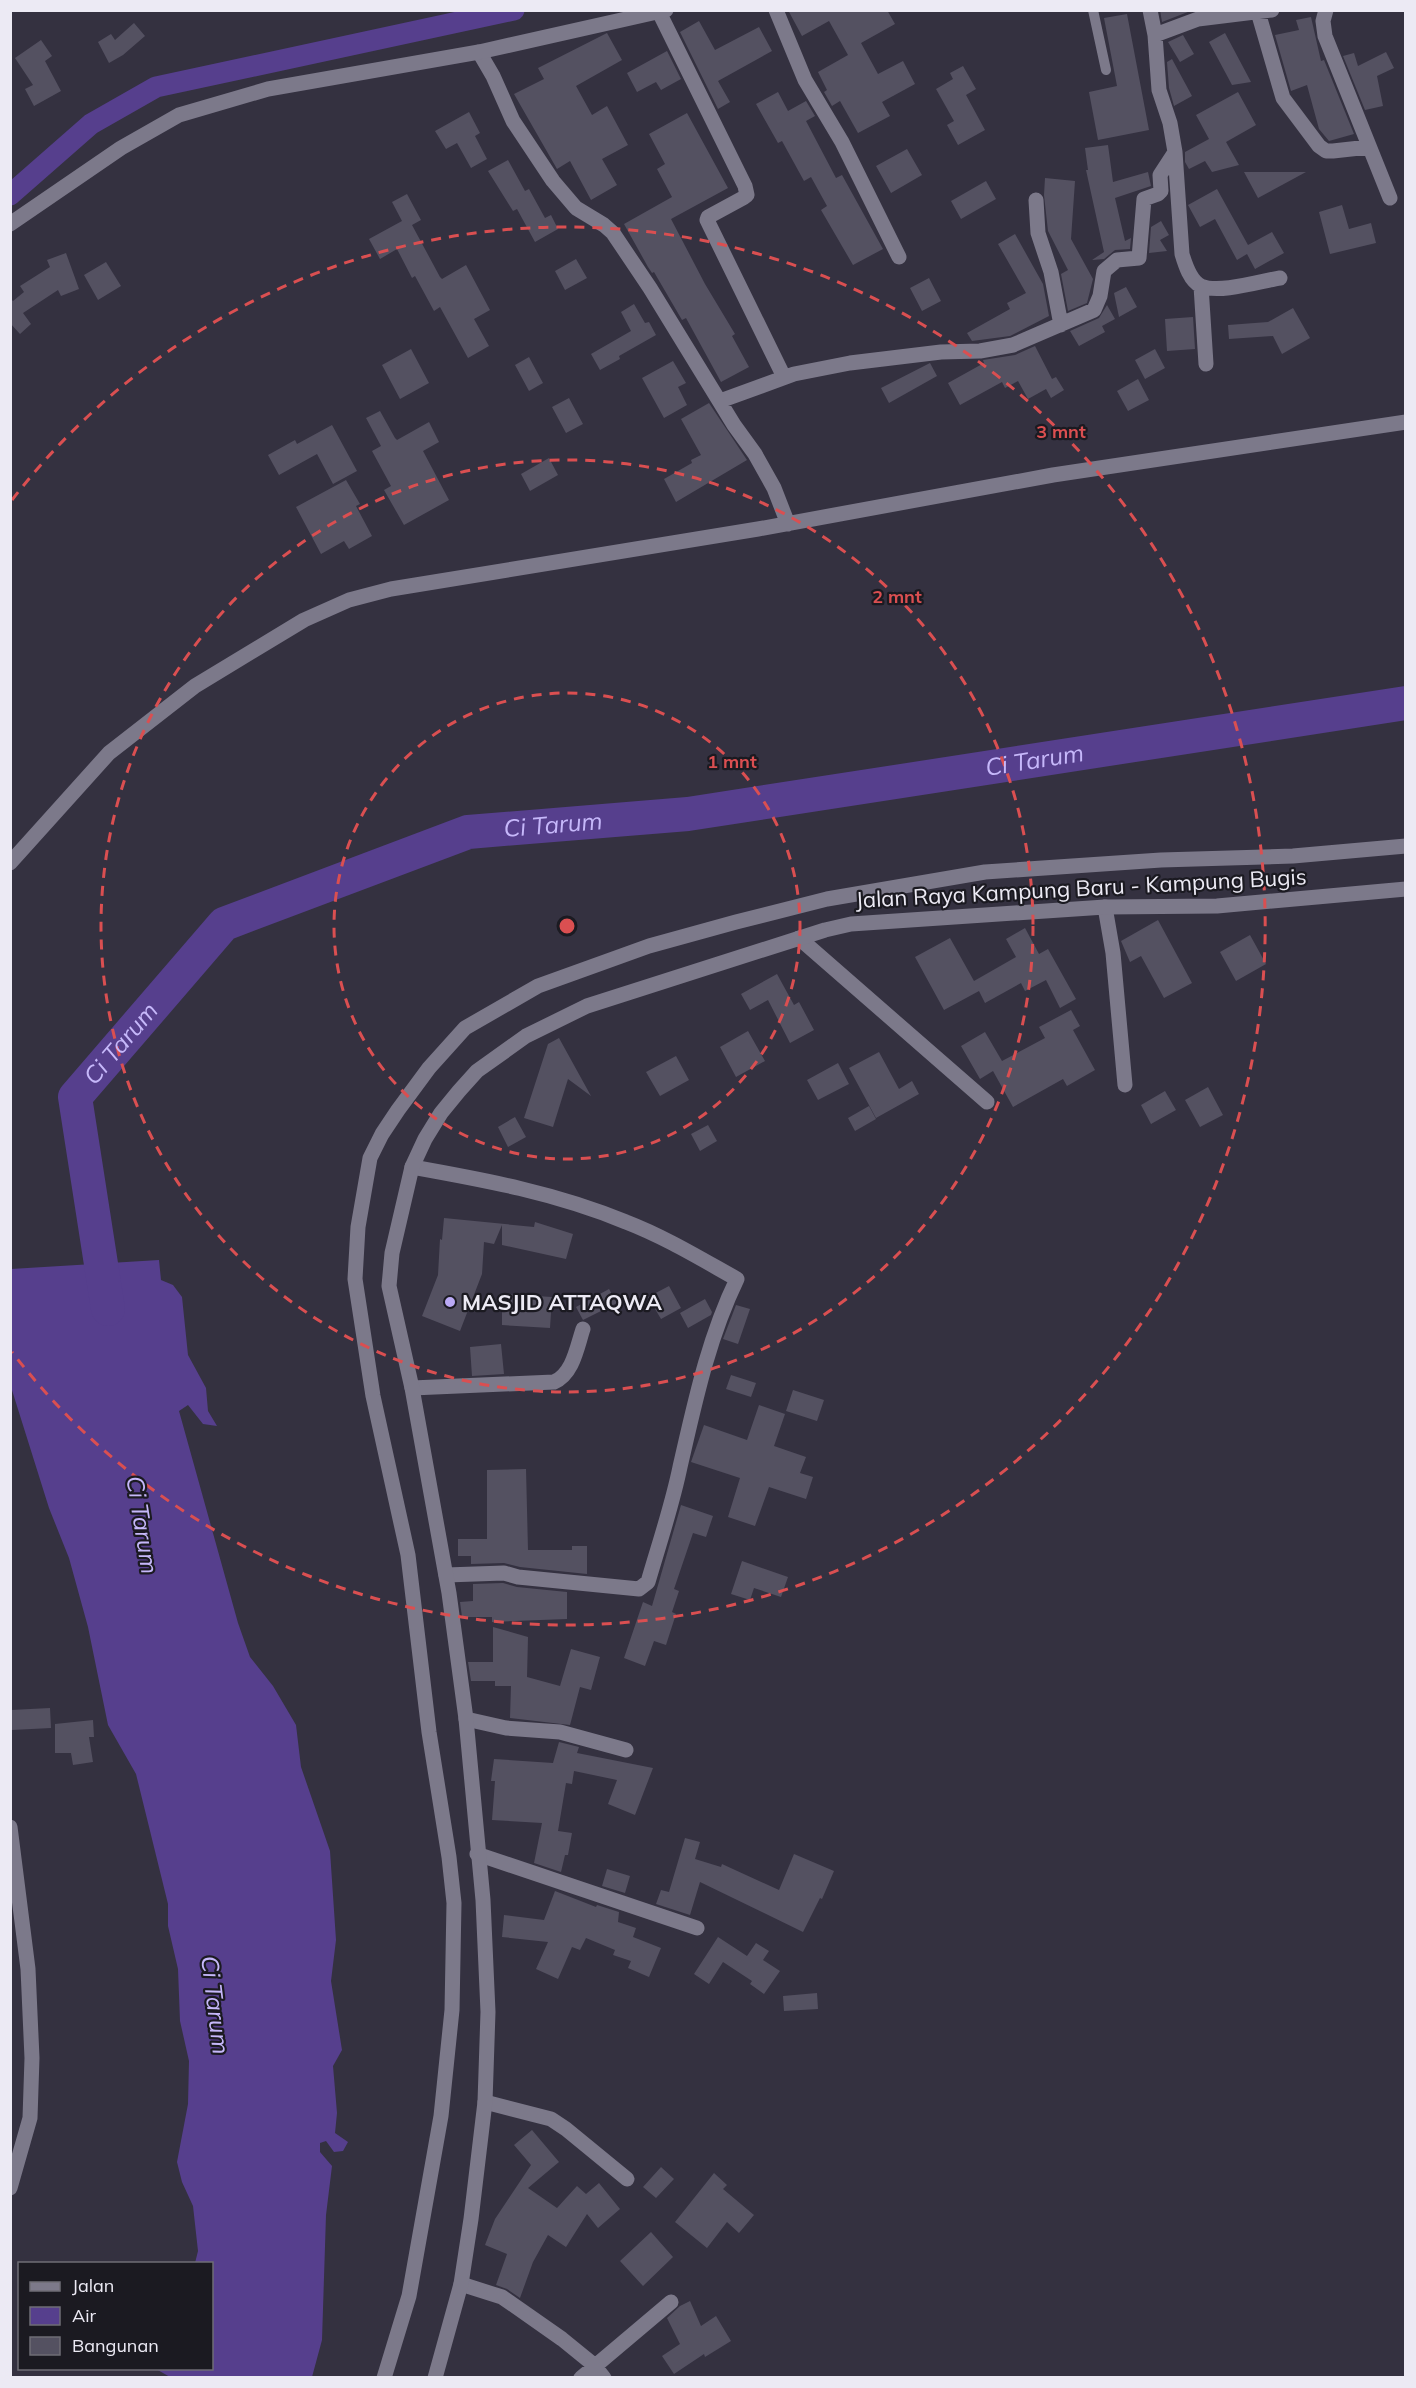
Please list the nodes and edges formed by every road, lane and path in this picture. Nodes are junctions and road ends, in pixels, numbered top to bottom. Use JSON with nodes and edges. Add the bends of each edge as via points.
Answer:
{"nodes":[{"id":1,"x":776,"y":10,"type":"edge"},
{"id":2,"x":1093,"y":10,"type":"edge"},
{"id":3,"x":1150,"y":10,"type":"edge"},
{"id":4,"x":1326,"y":10,"type":"edge"},
{"id":5,"x":662,"y":11,"type":"edge"},
{"id":6,"x":1265,"y":11,"type":"edge"},
{"id":7,"x":1155,"y":35,"type":"junction"},
{"id":8,"x":479,"y":52,"type":"junction"},
{"id":9,"x":1106,"y":70,"type":"dead end"},
{"id":10,"x":1369,"y":147,"type":"junction"},
{"id":11,"x":1175,"y":152,"type":"junction"},
{"id":12,"x":1390,"y":198,"type":"dead end"},
{"id":13,"x":1036,"y":200,"type":"dead end"},
{"id":14,"x":10,"y":224,"type":"edge"},
{"id":15,"x":899,"y":257,"type":"dead end"},
{"id":16,"x":1280,"y":278,"type":"dead end"},
{"id":17,"x":1201,"y":286,"type":"junction"},
{"id":18,"x":1061,"y":325,"type":"junction"},
{"id":19,"x":1206,"y":364,"type":"dead end"},
{"id":20,"x":784,"y":377,"type":"junction"},
{"id":21,"x":720,"y":401,"type":"junction"},
{"id":22,"x":1406,"y":422,"type":"edge"},
{"id":23,"x":788,"y":524,"type":"junction"},
{"id":24,"x":1406,"y":846,"type":"edge"},
{"id":25,"x":10,"y":863,"type":"edge"},
{"id":26,"x":1406,"y":889,"type":"edge"},
{"id":27,"x":1105,"y":907,"type":"junction"},
{"id":28,"x":799,"y":938,"type":"junction"},
{"id":29,"x":1125,"y":1085,"type":"dead end"},
{"id":30,"x":987,"y":1102,"type":"dead end"},
{"id":31,"x":412,"y":1167,"type":"junction"},
{"id":32,"x":583,"y":1329,"type":"dead end"},
{"id":33,"x":412,"y":1388,"type":"junction"},
{"id":34,"x":446,"y":1575,"type":"junction"},
{"id":35,"x":466,"y":1719,"type":"junction"},
{"id":36,"x":626,"y":1749,"type":"dead end"},
{"id":37,"x":10,"y":1827,"type":"edge"},
{"id":38,"x":477,"y":1854,"type":"junction"},
{"id":39,"x":697,"y":1928,"type":"dead end"},
{"id":40,"x":485,"y":2102,"type":"junction"},
{"id":41,"x":627,"y":2179,"type":"dead end"},
{"id":42,"x":10,"y":2188,"type":"edge"},
{"id":43,"x":461,"y":2284,"type":"junction"},
{"id":44,"x":671,"y":2302,"type":"dead end"},
{"id":45,"x":594,"y":2365,"type":"junction"},
{"id":46,"x":384,"y":2378,"type":"edge"},
{"id":47,"x":435,"y":2378,"type":"edge"},
{"id":48,"x":581,"y":2378,"type":"edge"},
{"id":49,"x":604,"y":2378,"type":"edge"}],
"edges":[{"from":1,"to":15,"type":"street","via":[[805,80],[842,141]]},
{"from":2,"to":9,"type":"lane"},
{"from":3,"to":7,"type":"street"},
{"from":4,"to":10,"type":"street","via":[[1325,36]]},
{"from":5,"to":8,"type":"street"},
{"from":5,"to":20,"type":"street","via":[[745,186],[747,195],[707,220]]},
{"from":6,"to":7,"type":"street","via":[[1198,19]]},
{"from":6,"to":10,"type":"street","via":[[1280,93],[1319,146],[1326,151]]},
{"from":7,"to":11,"type":"street","via":[[1159,90]]},
{"from":8,"to":14,"type":"street","via":[[268,89],[179,115],[121,148]]},
{"from":8,"to":21,"type":"street","via":[[532,152],[576,208],[613,233]]},
{"from":10,"to":12,"type":"street"},
{"from":11,"to":17,"type":"street","via":[[1182,254],[1187,270]]},
{"from":11,"to":18,"type":"street","via":[[1160,175],[1161,191],[1144,199],[1139,258],[1111,264],[1103,273],[1096,307]]},
{"from":13,"to":18,"type":"street","via":[[1038,233]]},
{"from":16,"to":17,"type":"street","via":[[1230,287]]},
{"from":17,"to":19,"type":"street"},
{"from":18,"to":20,"type":"street","via":[[1013,345],[850,363]]},
{"from":20,"to":21,"type":"street"},
{"from":21,"to":23,"type":"street","via":[[774,488]]},
{"from":22,"to":23,"type":"street","via":[[1053,475]]},
{"from":23,"to":25,"type":"street","via":[[391,589],[349,600],[304,620],[195,686],[109,753]]},
{"from":24,"to":46,"type":"street","via":[[985,872],[826,899],[748,919],[649,946],[538,986],[465,1028],[398,1110],[370,1158],[358,1227],[355,1279],[373,1396],[408,1555],[454,1903],[452,2010],[441,2116],[409,2296]]},
{"from":26,"to":27,"type":"street","name":"Jalan Raya Kampung Baru - Kampung Bugis","via":[[1217,906]]},
{"from":27,"to":28,"type":"street","name":"Jalan Raya Kampung Baru - Kampung Bugis","via":[[851,924]]},
{"from":27,"to":29,"type":"street"},
{"from":28,"to":30,"type":"street"},
{"from":28,"to":31,"type":"street","name":"Jalan Raya Kampung Baru - Kampung Bugis","via":[[587,1006],[526,1036],[477,1071],[459,1091],[441,1113]]},
{"from":31,"to":33,"type":"street","name":"Jalan Raya Kampung Baru - Kampung Bugis","via":[[388,1281]]},
{"from":31,"to":34,"type":"street","via":[[518,1186],[626,1222],[737,1279],[707,1353],[680,1470],[648,1582],[639,1588],[504,1573]]},
{"from":32,"to":33,"type":"street","via":[[568,1371],[554,1382]]},
{"from":33,"to":34,"type":"street","name":"Jalan Raya Kampung Baru - Kampung Bugis"},
{"from":34,"to":35,"type":"street","name":"Jalan Raya Kampung Baru - Kampung Bugis"},
{"from":35,"to":36,"type":"street","via":[[506,1728],[560,1732]]},
{"from":35,"to":38,"type":"street","name":"Jalan Raya Kampung Baru - Kampung Bugis"},
{"from":37,"to":42,"type":"street","via":[[28,1969],[32,2058],[30,2118]]},
{"from":38,"to":39,"type":"street"},
{"from":38,"to":40,"type":"street","name":"Jalan Raya Kampung Baru - Kampung Bugis","via":[[488,2012]]},
{"from":40,"to":41,"type":"street","via":[[551,2119]]},
{"from":40,"to":43,"type":"street","name":"Jalan Raya Kampung Baru - Kampung Bugis"},
{"from":43,"to":45,"type":"street","via":[[502,2297]]},
{"from":43,"to":47,"type":"street","name":"Jalan Raya Kampung Baru - Kampung Bugis"},
{"from":44,"to":45,"type":"street"},
{"from":45,"to":48,"type":"street"},
{"from":45,"to":49,"type":"street"}]}
